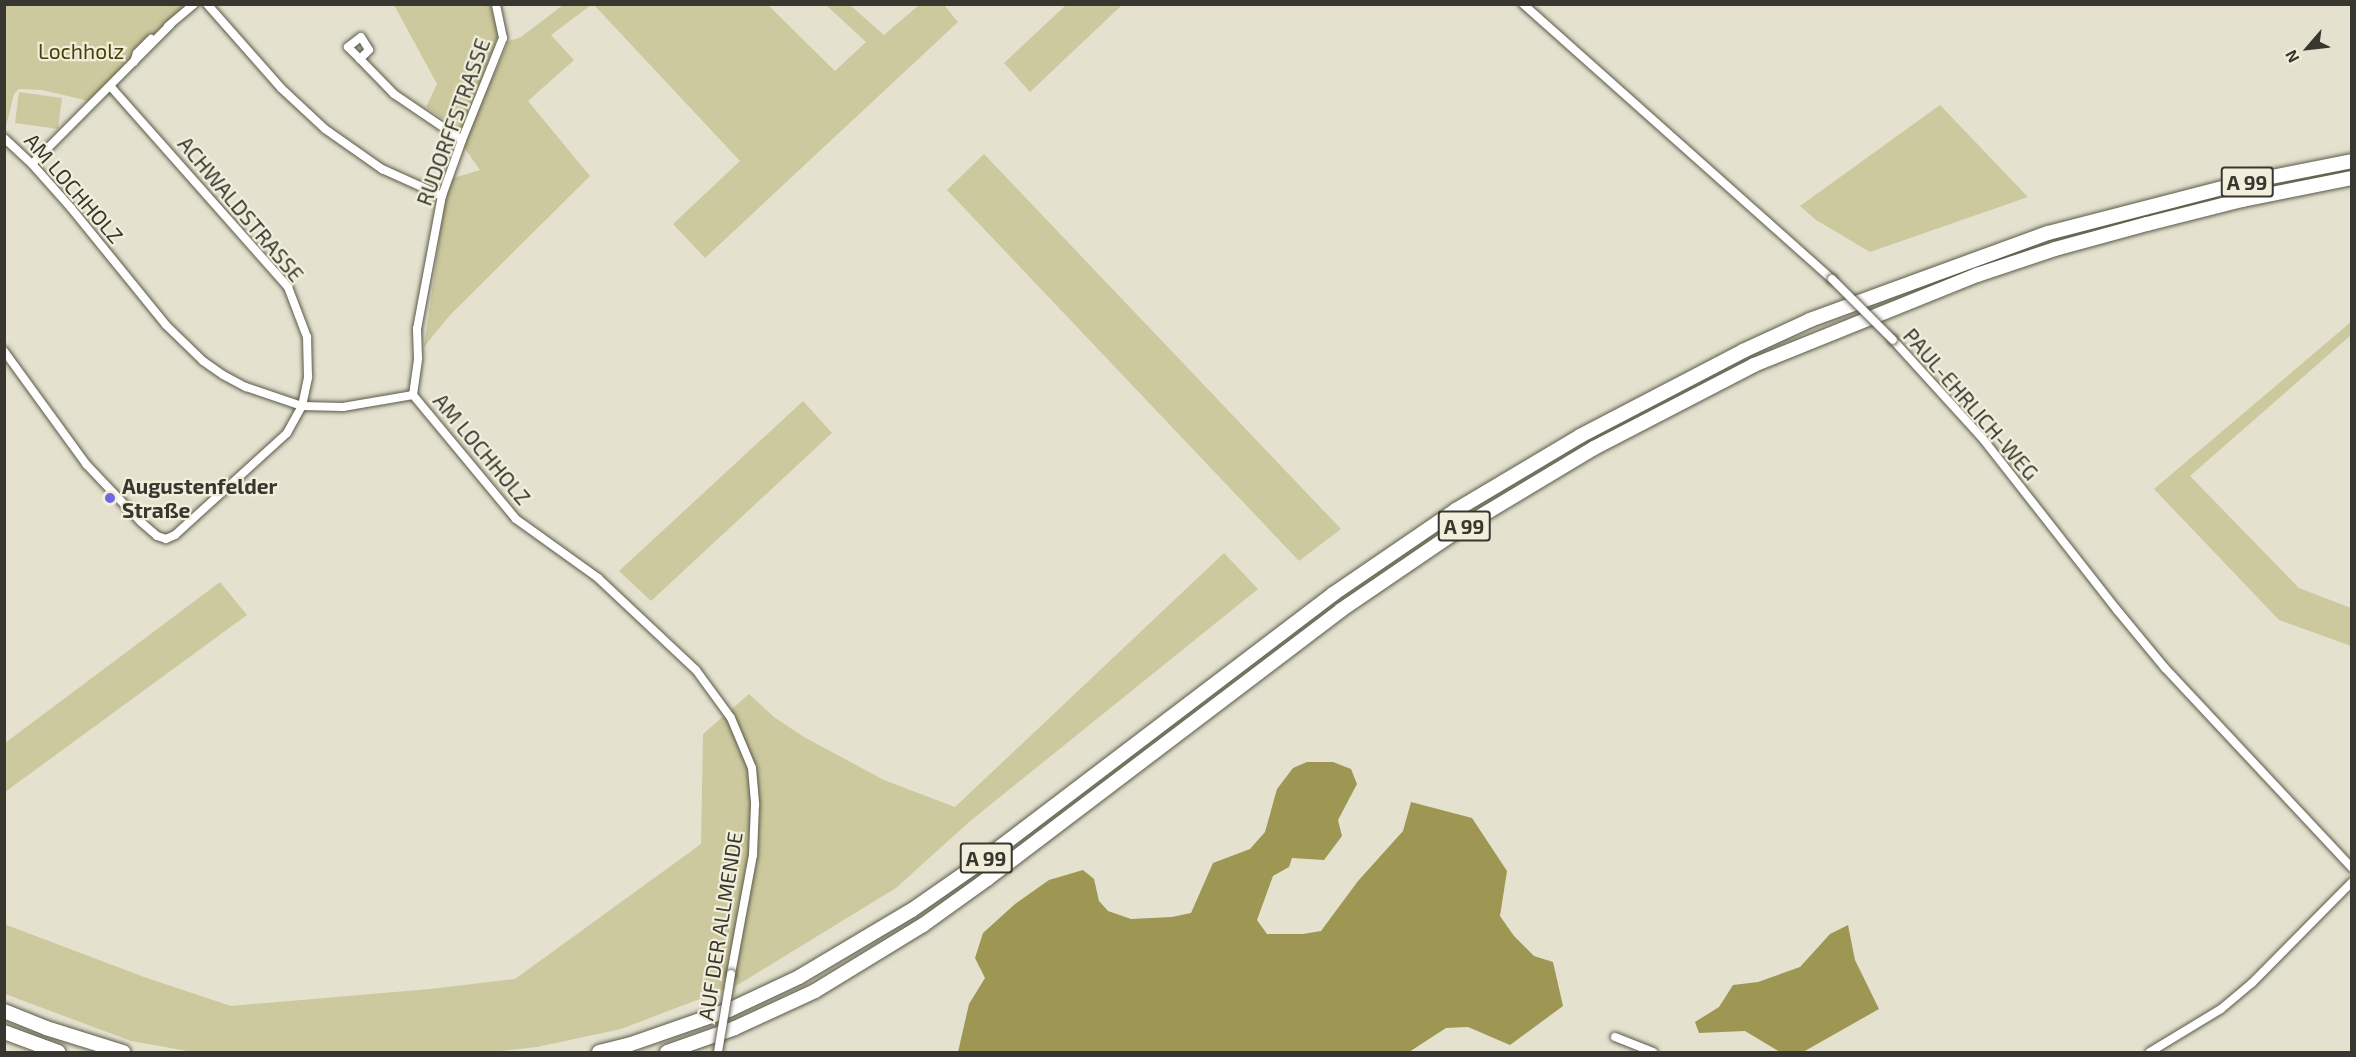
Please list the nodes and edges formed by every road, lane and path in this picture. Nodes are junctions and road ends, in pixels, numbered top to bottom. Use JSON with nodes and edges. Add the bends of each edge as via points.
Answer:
{"nodes":[{"id":1,"x":194,"y":4,"type":"edge"},
{"id":2,"x":207,"y":4,"type":"edge"},
{"id":3,"x":496,"y":4,"type":"edge"},
{"id":4,"x":1523,"y":4,"type":"edge"},
{"id":5,"x":360,"y":59,"type":"dead end"},
{"id":6,"x":111,"y":87,"type":"junction"},
{"id":7,"x":4,"y":138,"type":"edge"},
{"id":8,"x":462,"y":140,"type":"junction"},
{"id":9,"x":2352,"y":160,"type":"edge"},
{"id":10,"x":32,"y":164,"type":"junction"},
{"id":11,"x":2352,"y":178,"type":"edge"},
{"id":12,"x":442,"y":196,"type":"junction"},
{"id":13,"x":4,"y":351,"type":"edge"},
{"id":14,"x":413,"y":395,"type":"junction"},
{"id":15,"x":302,"y":406,"type":"junction"},
{"id":16,"x":755,"y":805,"type":"joint"},
{"id":17,"x":2352,"y":868,"type":"edge"},
{"id":18,"x":2352,"y":882,"type":"edge"},
{"id":19,"x":4,"y":1011,"type":"edge"},
{"id":20,"x":4,"y":1032,"type":"edge"},
{"id":21,"x":1615,"y":1037,"type":"dead end"},
{"id":22,"x":58,"y":1053,"type":"edge"},
{"id":23,"x":123,"y":1053,"type":"edge"},
{"id":24,"x":598,"y":1053,"type":"edge"},
{"id":25,"x":667,"y":1053,"type":"edge"},
{"id":26,"x":718,"y":1053,"type":"edge"},
{"id":27,"x":1653,"y":1053,"type":"edge"},
{"id":28,"x":2150,"y":1053,"type":"edge"}],
"edges":[{"from":1,"to":6,"type":"street","via":[[159,30]]},
{"from":2,"to":12,"type":"street","via":[[280,88],[325,129],[382,169]]},
{"from":3,"to":8,"type":"street","name":"RUDORFFSTRASSE","via":[[504,28],[500,50]]},
{"from":4,"to":17,"type":"street","name":"PAUL-EHRLICH-WEG","bridge":true,"via":[[1832,279],[1893,340],[1983,439],[2165,668]]},
{"from":5,"to":8,"type":"street","via":[[394,94]]},
{"from":6,"to":10,"type":"street"},
{"from":6,"to":15,"type":"street","name":"ACHWALDSTRASSE","via":[[288,287],[307,337],[308,377]]},
{"from":7,"to":10,"type":"street","name":"AM LOCHHOLZ"},
{"from":8,"to":12,"type":"street","name":"RUDORFFSTRASSE"},
{"from":9,"to":24,"type":"highway","number":"A 99","via":[[2241,183],[2048,233],[1842,307],[1743,351],[1580,435],[1456,510],[1333,594],[912,910],[799,977],[729,1010]]},
{"from":10,"to":15,"type":"street","name":"AM LOCHHOLZ","via":[[186,346],[246,387]]},
{"from":11,"to":25,"type":"highway","number":"A 99","via":[[2168,219],[2055,249],[1977,275],[1754,365],[1593,448],[1461,528],[1341,610],[923,925],[815,991],[735,1028]]},
{"from":12,"to":14,"type":"street","name":"RUDORFFSTRASSE","via":[[417,329]]},
{"from":13,"to":15,"type":"street","via":[[86,464],[141,522],[157,536],[166,538],[175,535],[286,433]]},
{"from":14,"to":15,"type":"street","name":"AM LOCHHOLZ","via":[[343,407]]},
{"from":14,"to":16,"type":"street","name":"AM LOCHHOLZ","via":[[516,519],[598,578],[696,670],[731,718],[740,738],[752,768]]},
{"from":16,"to":26,"type":"street","name":"AUF DER ALLMENDE","bridge":true,"via":[[753,855]]},
{"from":18,"to":28,"type":"street","via":[[2221,1009]]},
{"from":19,"to":23,"type":"highway"},
{"from":20,"to":22,"type":"highway"},
{"from":21,"to":27,"type":"street"}]}
